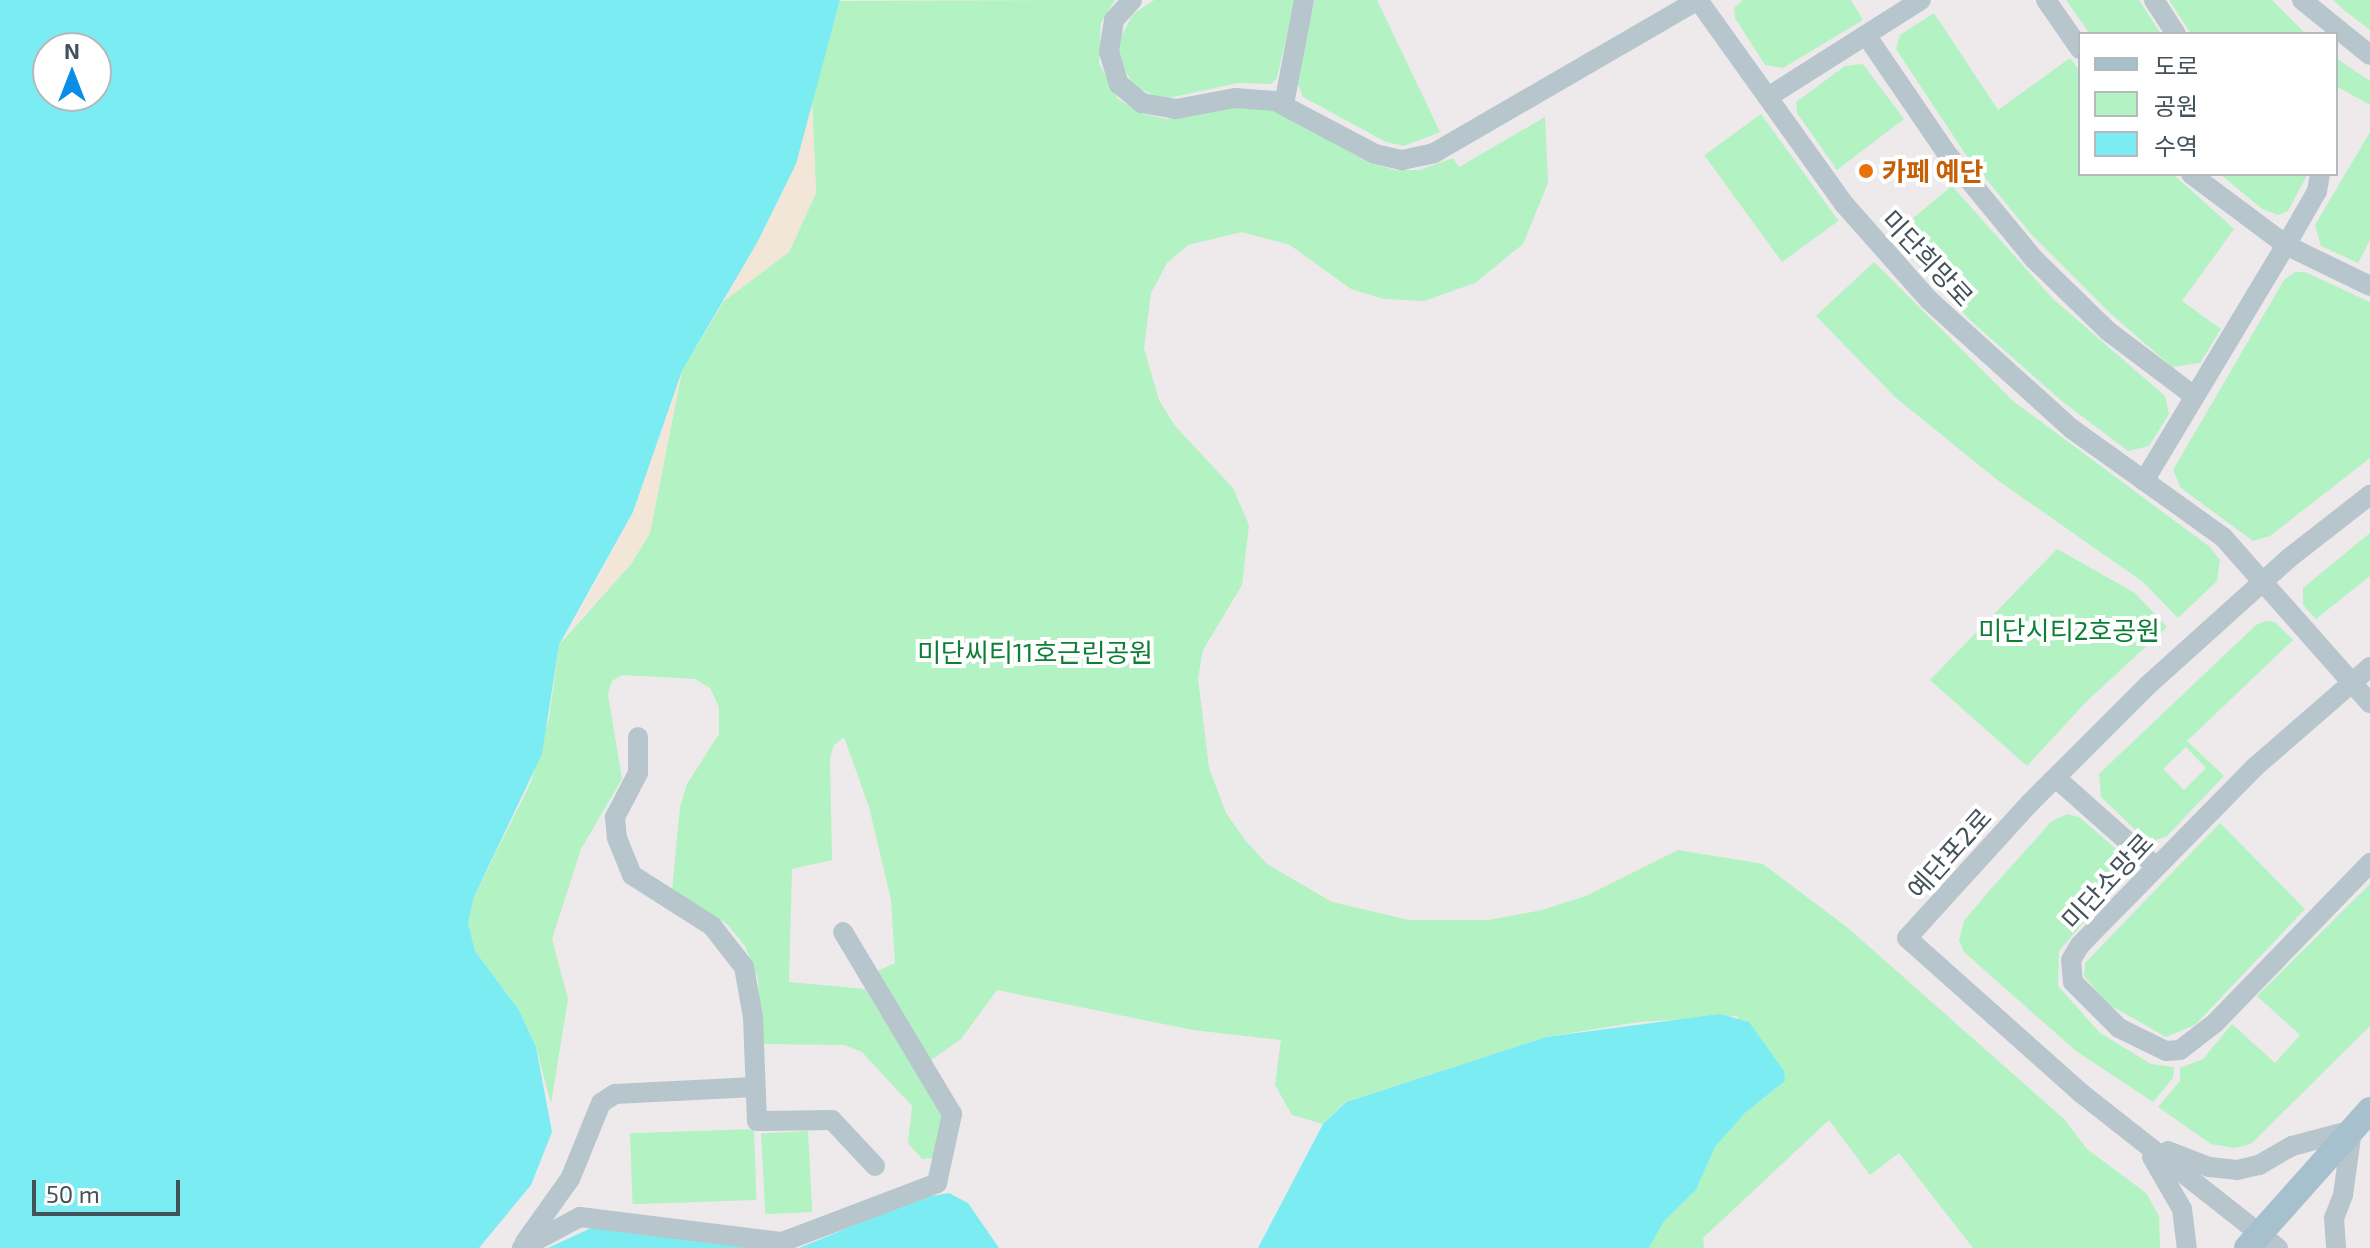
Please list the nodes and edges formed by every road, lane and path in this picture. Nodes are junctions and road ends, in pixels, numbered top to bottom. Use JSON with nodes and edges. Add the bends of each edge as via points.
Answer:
{"nodes":[{"id":1,"x":1132,"y":0,"type":"edge"},
{"id":2,"x":1304,"y":0,"type":"edge"},
{"id":3,"x":1698,"y":0,"type":"edge"},
{"id":4,"x":1921,"y":0,"type":"edge"},
{"id":5,"x":2046,"y":0,"type":"edge"},
{"id":6,"x":2154,"y":0,"type":"edge"},
{"id":7,"x":2302,"y":0,"type":"edge"},
{"id":8,"x":2175,"y":32,"type":"edge"},
{"id":9,"x":1866,"y":35,"type":"junction"},
{"id":10,"x":2078,"y":46,"type":"edge"},
{"id":11,"x":2370,"y":55,"type":"edge"},
{"id":12,"x":1768,"y":97,"type":"junction"},
{"id":13,"x":1284,"y":104,"type":"junction"},
{"id":14,"x":2194,"y":176,"type":"edge"},
{"id":15,"x":2320,"y":176,"type":"edge"},
{"id":16,"x":2286,"y":245,"type":"junction"},
{"id":17,"x":2370,"y":286,"type":"edge"},
{"id":18,"x":2194,"y":396,"type":"junction"},
{"id":19,"x":2144,"y":481,"type":"junction"},
{"id":20,"x":2370,"y":495,"type":"edge"},
{"id":21,"x":2262,"y":581,"type":"junction"},
{"id":22,"x":2370,"y":667,"type":"edge"},
{"id":23,"x":2352,"y":683,"type":"junction"},
{"id":24,"x":2370,"y":703,"type":"edge"},
{"id":25,"x":638,"y":737,"type":"dead end"},
{"id":26,"x":2056,"y":778,"type":"junction"},
{"id":27,"x":2370,"y":863,"type":"edge"},
{"id":28,"x":2155,"y":866,"type":"junction"},
{"id":29,"x":843,"y":932,"type":"dead end"},
{"id":30,"x":755,"y":1087,"type":"junction"},
{"id":31,"x":2370,"y":1110,"type":"edge"},
{"id":32,"x":2352,"y":1130,"type":"junction"},
{"id":33,"x":2138,"y":1138,"type":"junction"},
{"id":34,"x":875,"y":1166,"type":"dead end"},
{"id":35,"x":2261,"y":1243,"type":"edge"},
{"id":36,"x":521,"y":1248,"type":"edge"},
{"id":37,"x":2187,"y":1248,"type":"edge"},
{"id":38,"x":2336,"y":1248,"type":"edge"}],
"edges":[{"from":1,"to":13,"type":"street","via":[[1114,20],[1109,36],[1112,69],[1129,95],[1158,109],[1235,98]]},
{"from":2,"to":13,"type":"street"},
{"from":3,"to":12,"type":"street","name":"미단희망로"},
{"from":3,"to":13,"type":"street","via":[[1417,160],[1375,154]]},
{"from":4,"to":9,"type":"street"},
{"from":5,"to":10,"type":"street"},
{"from":6,"to":8,"type":"street"},
{"from":7,"to":11,"type":"street"},
{"from":9,"to":12,"type":"street"},
{"from":9,"to":18,"type":"street","via":[[1945,151],[2034,259],[2108,331]]},
{"from":12,"to":19,"type":"street","name":"미단희망로","via":[[1844,204],[1929,300],[2013,380]]},
{"from":14,"to":16,"type":"street"},
{"from":15,"to":16,"type":"street","via":[[2317,191]]},
{"from":16,"to":17,"type":"street"},
{"from":16,"to":18,"type":"street"},
{"from":18,"to":19,"type":"street"},
{"from":19,"to":21,"type":"street","name":"미단희망로","via":[[2223,537]]},
{"from":20,"to":21,"type":"street","name":"예단포2로"},
{"from":21,"to":23,"type":"street"},
{"from":21,"to":26,"type":"street","name":"예단포2로"},
{"from":22,"to":23,"type":"street","name":"미단소망로"},
{"from":23,"to":24,"type":"street"},
{"from":23,"to":28,"type":"street","name":"미단소망로"},
{"from":25,"to":30,"type":"street","via":[[638,773],[615,817],[617,838],[632,875],[712,926],[744,967],[753,1017]]},
{"from":26,"to":28,"type":"street"},
{"from":26,"to":33,"type":"street","name":"예단포2로","via":[[1907,938]]},
{"from":27,"to":28,"type":"street","name":"미단소망로","via":[[2194,1043],[2166,1051],[2101,1014],[2078,991],[2070,971],[2080,945]]},
{"from":29,"to":36,"type":"street","via":[[952,1114],[937,1183],[782,1242],[580,1217]]},
{"from":30,"to":34,"type":"street","via":[[757,1121],[832,1120]]},
{"from":30,"to":36,"type":"street","via":[[615,1094],[601,1103],[570,1179]]},
{"from":31,"to":32,"type":"main road"},
{"from":32,"to":33,"type":"street","via":[[2292,1146],[2259,1165],[2237,1170],[2209,1167]]},
{"from":32,"to":35,"type":"main road"},
{"from":32,"to":38,"type":"street","via":[[2343,1195],[2334,1218]]},
{"from":33,"to":35,"type":"street","name":"예단포2로"},
{"from":33,"to":37,"type":"street","via":[[2177,1196]]}]}
